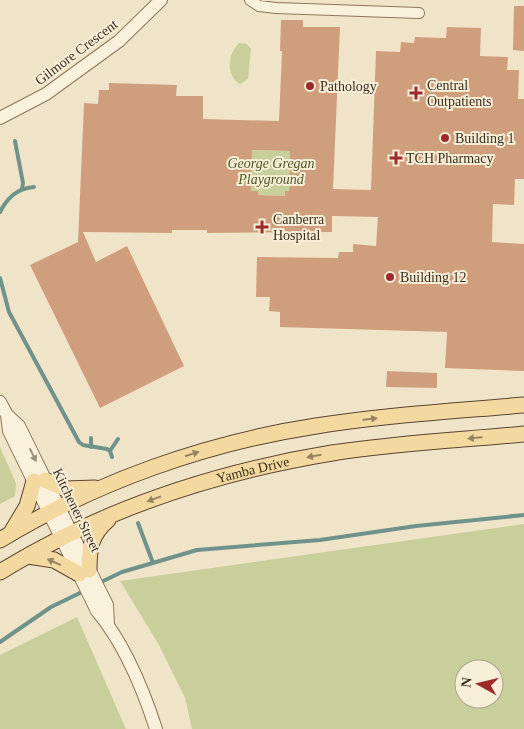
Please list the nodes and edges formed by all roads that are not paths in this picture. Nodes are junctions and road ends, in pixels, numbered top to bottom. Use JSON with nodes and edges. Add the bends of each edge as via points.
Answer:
{"nodes":[{"id":1,"x":161,"y":0,"type":"edge"},
{"id":2,"x":250,"y":0,"type":"edge"},
{"id":3,"x":419,"y":13,"type":"dead end"},
{"id":4,"x":0,"y":118,"type":"edge"},
{"id":5,"x":0,"y":402,"type":"edge"},
{"id":6,"x":524,"y":405,"type":"edge"},
{"id":7,"x":524,"y":434,"type":"edge"},
{"id":8,"x":39,"y":480,"type":"junction"},
{"id":9,"x":101,"y":488,"type":"junction"},
{"id":10,"x":54,"y":510,"type":"junction"},
{"id":11,"x":112,"y":515,"type":"junction"},
{"id":12,"x":66,"y":535,"type":"junction"},
{"id":13,"x":5,"y":537,"type":"edge"},
{"id":14,"x":28,"y":556,"type":"junction"},
{"id":15,"x":0,"y":572,"type":"edge"},
{"id":16,"x":84,"y":572,"type":"junction"},
{"id":17,"x":156,"y":729,"type":"edge"}],
"edges":[{"from":1,"to":4,"type":"street","name":"Gilmore Crescent","via":[[119,41],[46,94]]},
{"from":2,"to":3,"type":"street","via":[[258,6],[276,8]]},
{"from":5,"to":8,"type":"street","name":"Kitchener Street","via":[[7,416],[9,431]]},
{"from":9,"to":6,"type":"main road","one_way":true,"via":[[202,451],[270,434],[379,418]]},
{"from":7,"to":11,"type":"main road","name":"Yamba Drive","one_way":true,"via":[[357,450],[283,462],[217,478]]},
{"from":8,"to":9,"type":"main road","via":[[66,489]]},
{"from":8,"to":10,"type":"street","name":"Kitchener Street"},
{"from":8,"to":13,"type":"main road","via":[[27,506]]},
{"from":9,"to":10,"type":"main road"},
{"from":10,"to":12,"type":"street","name":"Kitchener Street"},
{"from":10,"to":13,"type":"main road"},
{"from":11,"to":12,"type":"main road","name":"Yamba Drive"},
{"from":11,"to":16,"type":"main road","via":[[97,530]]},
{"from":12,"to":14,"type":"main road","name":"Yamba Drive"},
{"from":12,"to":16,"type":"street","name":"Kitchener Street"},
{"from":14,"to":15,"type":"main road","name":"Yamba Drive"},
{"from":16,"to":14,"type":"main road","one_way":true,"via":[[54,560]]},
{"from":16,"to":17,"type":"street","name":"Kitchener Street","via":[[94,591],[97,611],[124,653]]}]}
